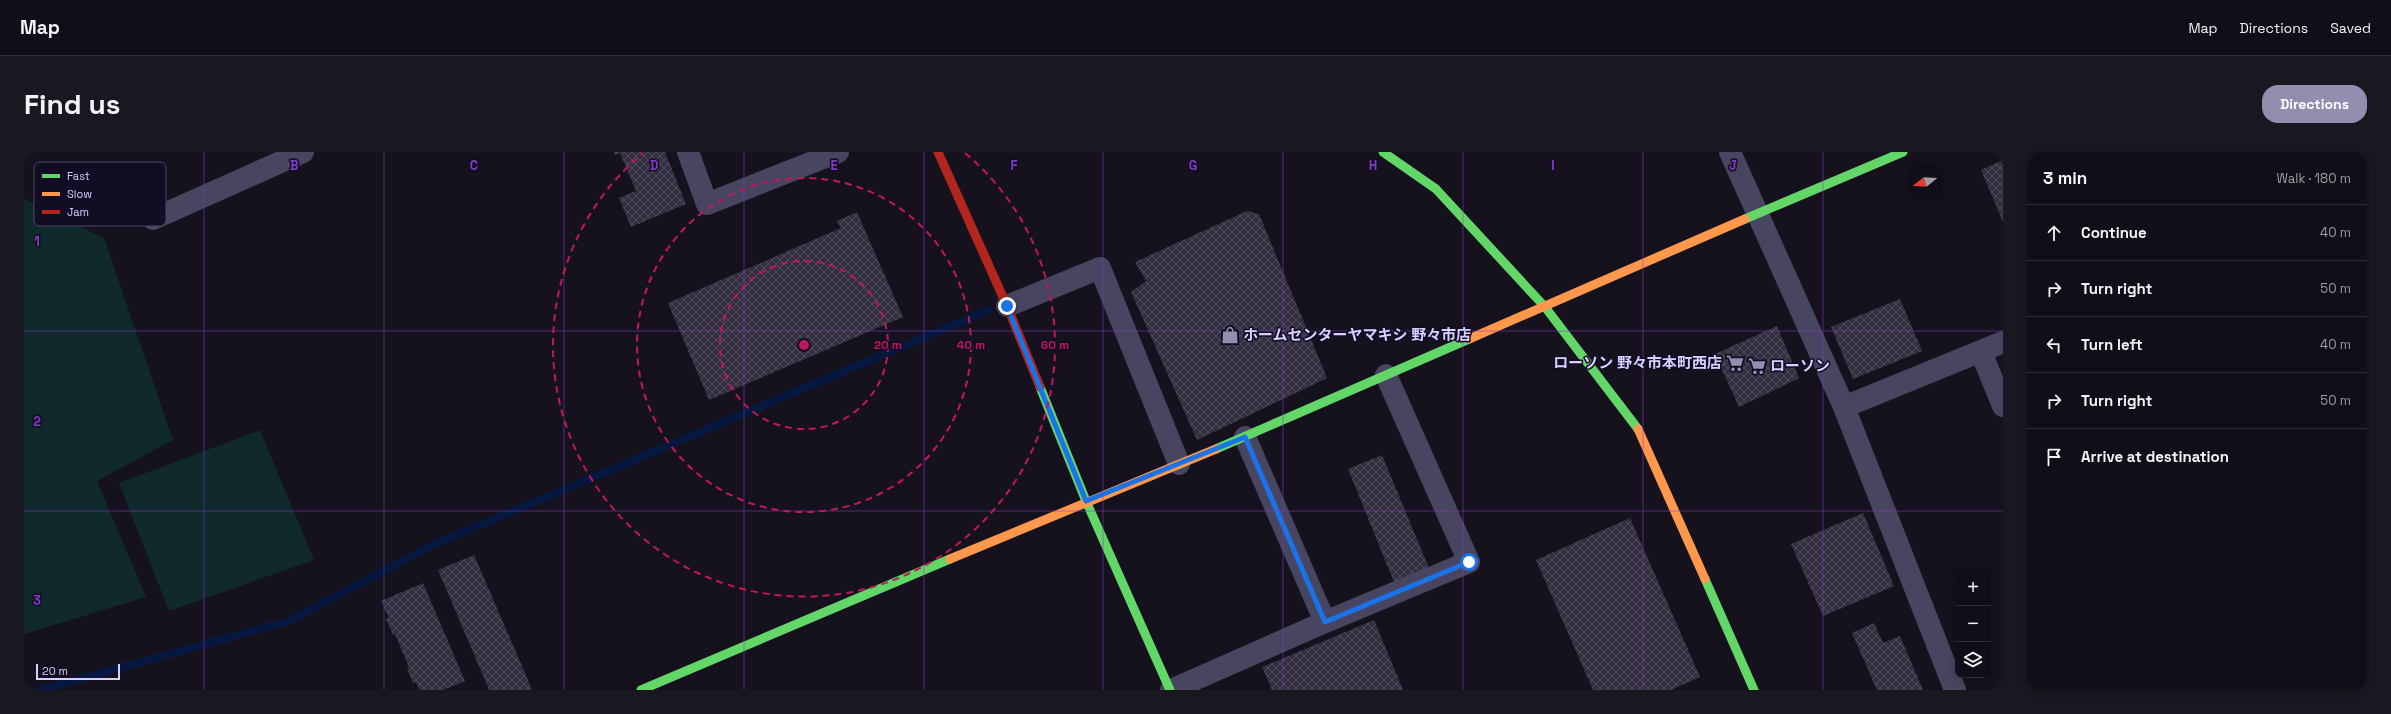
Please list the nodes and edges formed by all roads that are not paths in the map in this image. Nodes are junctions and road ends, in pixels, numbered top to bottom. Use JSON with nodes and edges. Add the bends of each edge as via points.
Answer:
{"nodes":[{"id":1,"x":303,"y":152,"type":"edge"},
{"id":2,"x":688,"y":152,"type":"edge"},
{"id":3,"x":838,"y":152,"type":"edge"},
{"id":4,"x":938,"y":152,"type":"edge"},
{"id":5,"x":1383,"y":152,"type":"edge"},
{"id":6,"x":1730,"y":152,"type":"edge"},
{"id":7,"x":1903,"y":152,"type":"edge"},
{"id":8,"x":166,"y":213,"type":"edge"},
{"id":9,"x":1756,"y":214,"type":"junction"},
{"id":10,"x":1007,"y":306,"type":"junction"},
{"id":11,"x":1545,"y":307,"type":"junction"},
{"id":12,"x":2003,"y":342,"type":"edge"},
{"id":13,"x":1981,"y":352,"type":"junction"},
{"id":14,"x":1386,"y":375,"type":"junction"},
{"id":15,"x":2003,"y":406,"type":"edge"},
{"id":16,"x":1844,"y":407,"type":"junction"},
{"id":17,"x":1245,"y":437,"type":"junction"},
{"id":18,"x":1179,"y":464,"type":"junction"},
{"id":19,"x":1086,"y":501,"type":"junction"},
{"id":20,"x":1325,"y":622,"type":"junction"},
{"id":21,"x":641,"y":690,"type":"edge"},
{"id":22,"x":1170,"y":690,"type":"edge"},
{"id":23,"x":1754,"y":690,"type":"edge"},
{"id":24,"x":1955,"y":690,"type":"edge"}],
"edges":[{"from":1,"to":8,"type":"street"},
{"from":2,"to":3,"type":"street","via":[[707,204]]},
{"from":4,"to":10,"type":"street"},
{"from":5,"to":11,"type":"street","via":[[1436,189]]},
{"from":6,"to":9,"type":"street"},
{"from":7,"to":9,"type":"street"},
{"from":9,"to":11,"type":"street"},
{"from":9,"to":16,"type":"street"},
{"from":10,"to":18,"type":"street","via":[[1100,268]]},
{"from":10,"to":19,"type":"street"},
{"from":11,"to":14,"type":"street"},
{"from":11,"to":23,"type":"street","via":[[1636,425]]},
{"from":12,"to":13,"type":"street"},
{"from":13,"to":15,"type":"street"},
{"from":13,"to":16,"type":"street"},
{"from":14,"to":17,"type":"street"},
{"from":14,"to":20,"type":"street","via":[[1469,562]]},
{"from":16,"to":24,"type":"street"},
{"from":17,"to":18,"type":"street"},
{"from":17,"to":20,"type":"street"},
{"from":18,"to":19,"type":"street"},
{"from":19,"to":21,"type":"street"},
{"from":19,"to":22,"type":"street"},
{"from":20,"to":22,"type":"street"}]}
